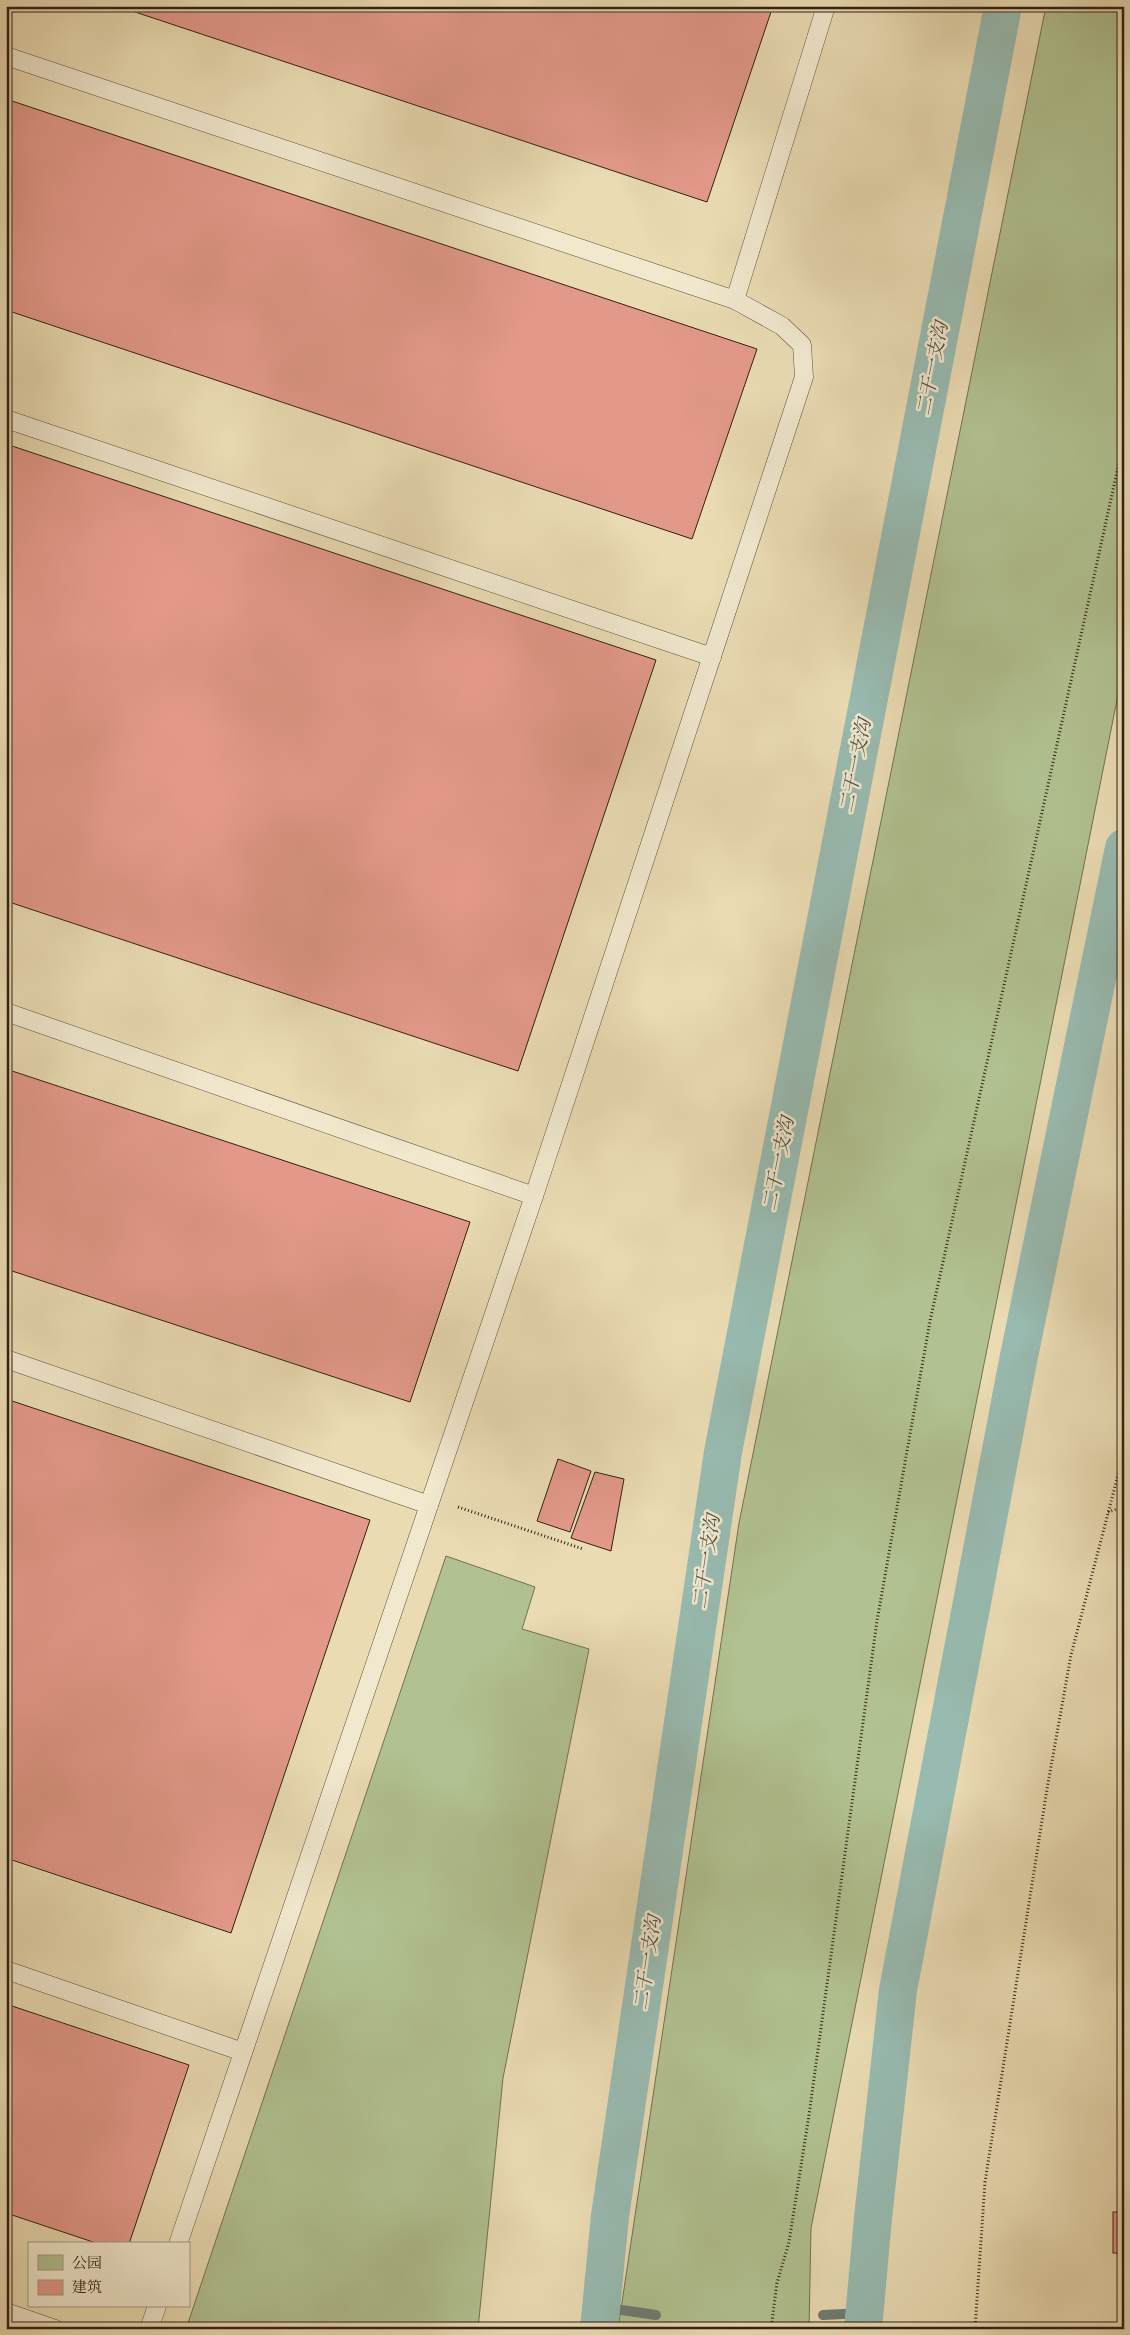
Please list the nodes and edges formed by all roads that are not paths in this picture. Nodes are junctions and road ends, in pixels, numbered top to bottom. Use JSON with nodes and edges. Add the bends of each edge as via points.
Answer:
{"nodes":[{"id":1,"x":826,"y":6,"type":"edge"},
{"id":2,"x":6,"y":56,"type":"edge"},
{"id":3,"x":735,"y":300,"type":"junction"},
{"id":4,"x":6,"y":419,"type":"edge"},
{"id":5,"x":712,"y":657,"type":"junction"},
{"id":6,"x":6,"y":1012,"type":"edge"},
{"id":7,"x":534,"y":1196,"type":"junction"},
{"id":8,"x":6,"y":1360,"type":"edge"},
{"id":9,"x":430,"y":1502,"type":"junction"},
{"id":10,"x":6,"y":1970,"type":"edge"},
{"id":11,"x":243,"y":2052,"type":"junction"},
{"id":12,"x":179,"y":2242,"type":"edge"},
{"id":13,"x":156,"y":2308,"type":"edge"},
{"id":14,"x":6,"y":2312,"type":"edge"},
{"id":15,"x":55,"y":2329,"type":"edge"},
{"id":16,"x":149,"y":2329,"type":"edge"}],
"edges":[{"from":1,"to":3,"type":"lane"},
{"from":2,"to":3,"type":"lane"},
{"from":3,"to":5,"type":"lane","via":[[782,326],[802,345],[804,377]]},
{"from":4,"to":5,"type":"lane"},
{"from":5,"to":7,"type":"lane"},
{"from":6,"to":7,"type":"lane"},
{"from":7,"to":9,"type":"lane"},
{"from":8,"to":9,"type":"lane"},
{"from":9,"to":11,"type":"lane"},
{"from":10,"to":11,"type":"lane"},
{"from":11,"to":12,"type":"lane"},
{"from":13,"to":16,"type":"lane"},
{"from":14,"to":15,"type":"lane"}]}
